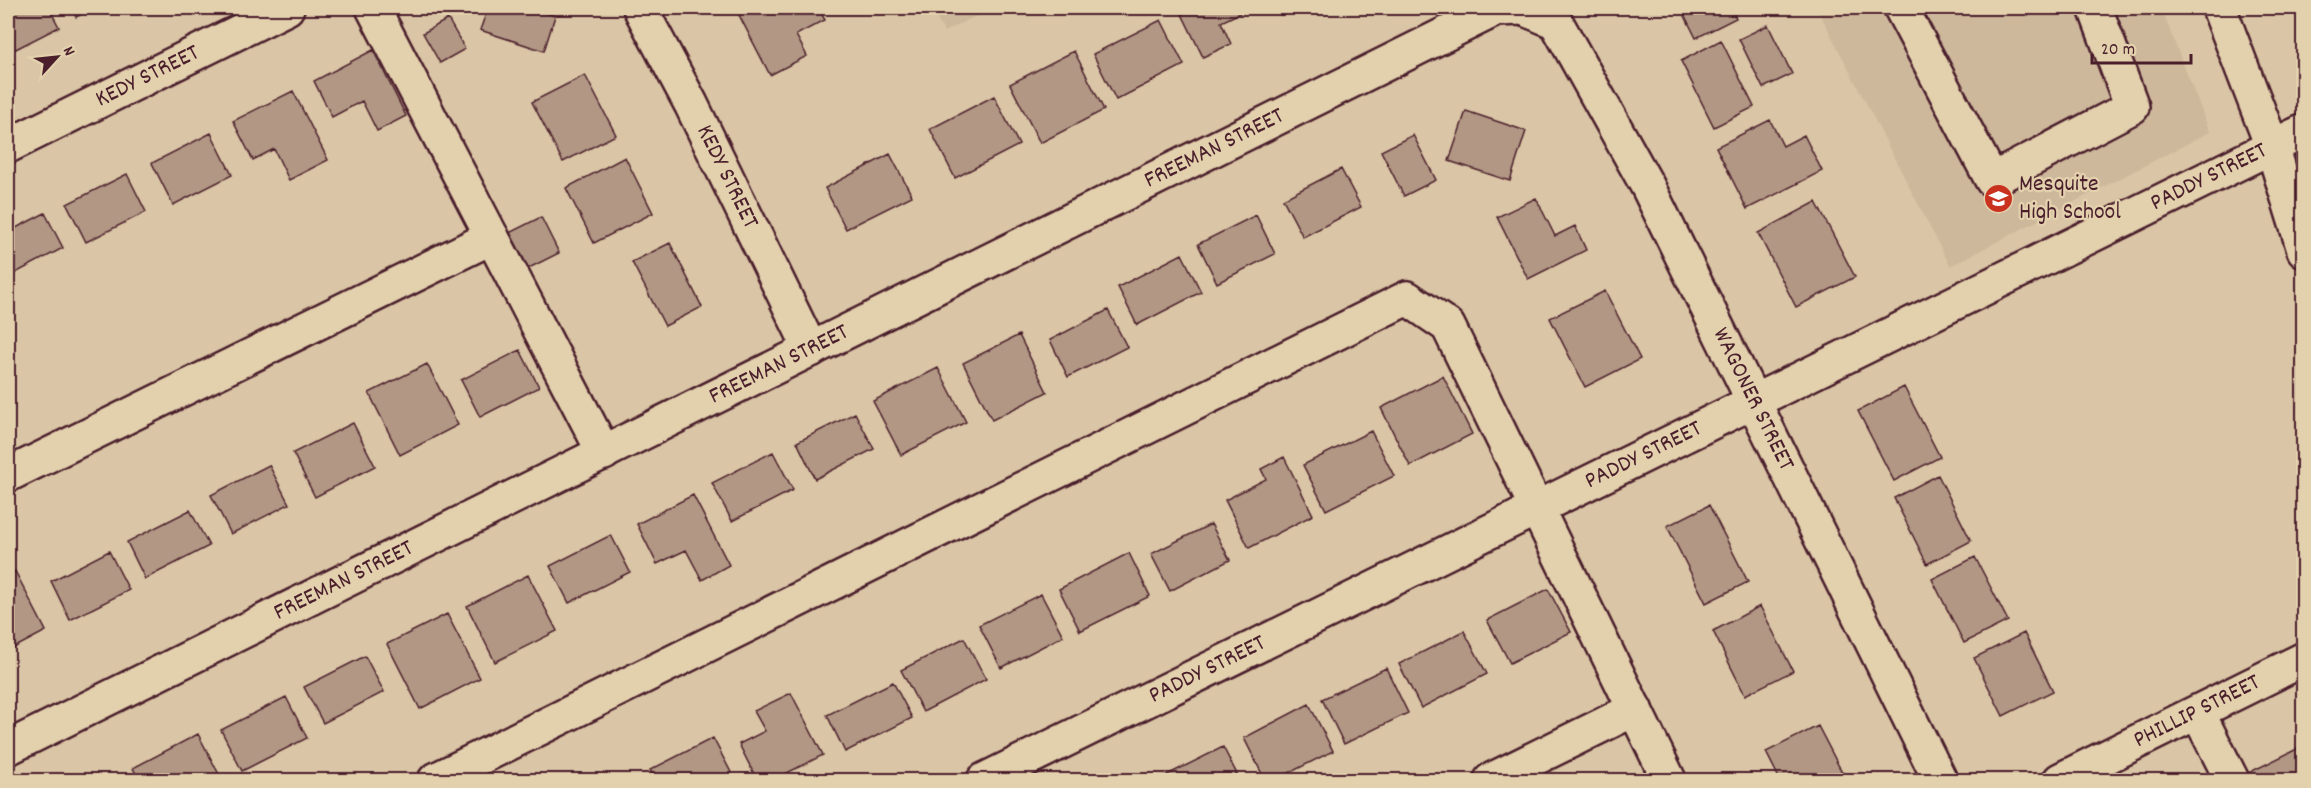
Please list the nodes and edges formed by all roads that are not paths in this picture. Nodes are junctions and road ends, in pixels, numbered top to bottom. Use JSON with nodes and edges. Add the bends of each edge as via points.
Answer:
{"nodes":[{"id":1,"x":287,"y":8,"type":"edge"},
{"id":2,"x":373,"y":8,"type":"edge"},
{"id":3,"x":639,"y":8,"type":"edge"},
{"id":4,"x":1901,"y":8,"type":"edge"},
{"id":5,"x":2095,"y":8,"type":"edge"},
{"id":6,"x":2219,"y":8,"type":"edge"},
{"id":7,"x":1556,"y":22,"type":"joint"},
{"id":8,"x":2304,"y":131,"type":"edge"},
{"id":9,"x":8,"y":146,"type":"edge"},
{"id":10,"x":2272,"y":146,"type":"junction"},
{"id":11,"x":492,"y":237,"type":"junction"},
{"id":12,"x":2304,"y":250,"type":"edge"},
{"id":13,"x":811,"y":351,"type":"junction"},
{"id":14,"x":1752,"y":400,"type":"junction"},
{"id":15,"x":604,"y":453,"type":"junction"},
{"id":16,"x":8,"y":475,"type":"edge"},
{"id":17,"x":1536,"y":508,"type":"junction"},
{"id":18,"x":2304,"y":659,"type":"edge"},
{"id":19,"x":1635,"y":709,"type":"junction"},
{"id":20,"x":2198,"y":713,"type":"junction"},
{"id":21,"x":8,"y":748,"type":"edge"},
{"id":22,"x":435,"y":780,"type":"edge"},
{"id":23,"x":984,"y":780,"type":"edge"},
{"id":24,"x":1491,"y":780,"type":"edge"},
{"id":25,"x":1670,"y":780,"type":"edge"},
{"id":26,"x":1940,"y":780,"type":"edge"},
{"id":27,"x":2060,"y":780,"type":"edge"},
{"id":28,"x":2232,"y":780,"type":"edge"}],
"edges":[{"from":1,"to":9,"type":"street","name":"KEDY STREET"},
{"from":2,"to":11,"type":"street"},
{"from":3,"to":13,"type":"street","name":"KEDY STREET","via":[[691,104]]},
{"from":4,"to":5,"type":"street","via":[[1992,180],[2132,107]]},
{"from":6,"to":10,"type":"street"},
{"from":7,"to":13,"type":"street","name":"FREEMAN STREET","via":[[1523,8],[1496,9]]},
{"from":7,"to":14,"type":"street","name":"WAGONER STREET","via":[[1647,187]]},
{"from":8,"to":10,"type":"street","name":"PADDY STREET"},
{"from":10,"to":12,"type":"street"},
{"from":10,"to":14,"type":"street","name":"PADDY STREET"},
{"from":11,"to":15,"type":"street"},
{"from":11,"to":16,"type":"street"},
{"from":13,"to":15,"type":"street","name":"FREEMAN STREET"},
{"from":14,"to":17,"type":"street","name":"PADDY STREET"},
{"from":14,"to":26,"type":"street","name":"WAGONER STREET"},
{"from":15,"to":21,"type":"street","name":"FREEMAN STREET"},
{"from":17,"to":19,"type":"street"},
{"from":17,"to":22,"type":"street","via":[[1448,326],[1407,298]]},
{"from":17,"to":23,"type":"street","name":"PADDY STREET"},
{"from":18,"to":20,"type":"street","name":"PHILLIP STREET"},
{"from":19,"to":24,"type":"street"},
{"from":19,"to":25,"type":"street"},
{"from":20,"to":27,"type":"street","name":"PHILLIP STREET"},
{"from":20,"to":28,"type":"street"}]}
